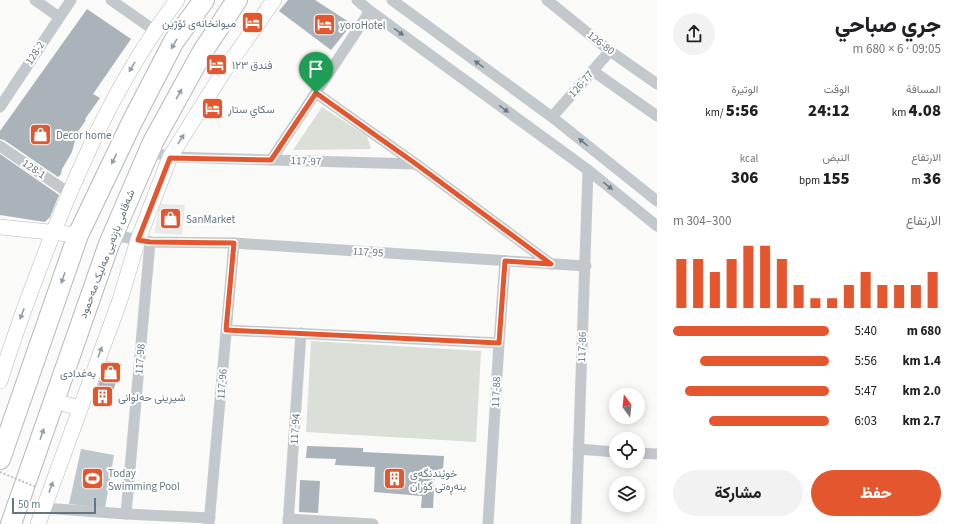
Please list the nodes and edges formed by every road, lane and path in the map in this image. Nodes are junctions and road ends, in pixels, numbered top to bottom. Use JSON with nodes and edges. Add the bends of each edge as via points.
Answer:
{"nodes":[{"id":1,"x":35,"y":0,"type":"edge"},
{"id":2,"x":71,"y":0,"type":"edge"},
{"id":3,"x":111,"y":0,"type":"edge"},
{"id":4,"x":177,"y":0,"type":"edge"},
{"id":5,"x":204,"y":0,"type":"edge"},
{"id":6,"x":237,"y":0,"type":"edge"},
{"id":7,"x":274,"y":0,"type":"edge"},
{"id":8,"x":357,"y":0,"type":"edge"},
{"id":9,"x":392,"y":0,"type":"edge"},
{"id":10,"x":546,"y":0,"type":"edge"},
{"id":11,"x":370,"y":11,"type":"junction"},
{"id":12,"x":59,"y":17,"type":"junction"},
{"id":13,"x":154,"y":30,"type":"junction"},
{"id":14,"x":610,"y":51,"type":"junction"},
{"id":15,"x":593,"y":70,"type":"junction"},
{"id":16,"x":657,"y":84,"type":"edge"},
{"id":17,"x":316,"y":93,"type":"junction"},
{"id":18,"x":0,"y":107,"type":"edge"},
{"id":19,"x":657,"y":116,"type":"edge"},
{"id":20,"x":552,"y":117,"type":"junction"},
{"id":21,"x":0,"y":146,"type":"edge"},
{"id":22,"x":149,"y":151,"type":"junction"},
{"id":23,"x":170,"y":158,"type":"junction"},
{"id":24,"x":271,"y":160,"type":"junction"},
{"id":25,"x":416,"y":164,"type":"junction"},
{"id":26,"x":588,"y":170,"type":"junction"},
{"id":27,"x":69,"y":193,"type":"junction"},
{"id":28,"x":657,"y":201,"type":"edge"},
{"id":29,"x":657,"y":226,"type":"edge"},
{"id":30,"x":0,"y":227,"type":"edge"},
{"id":31,"x":54,"y":232,"type":"junction"},
{"id":32,"x":78,"y":235,"type":"junction"},
{"id":33,"x":113,"y":235,"type":"junction"},
{"id":34,"x":144,"y":241,"type":"junction"},
{"id":35,"x":234,"y":243,"type":"junction"},
{"id":36,"x":505,"y":261,"type":"junction"},
{"id":37,"x":551,"y":264,"type":"junction"},
{"id":38,"x":586,"y":266,"type":"junction"},
{"id":39,"x":226,"y":330,"type":"junction"},
{"id":40,"x":301,"y":333,"type":"junction"},
{"id":41,"x":499,"y":343,"type":"junction"},
{"id":42,"x":0,"y":381,"type":"edge"},
{"id":43,"x":22,"y":397,"type":"junction"},
{"id":44,"x":54,"y":401,"type":"junction"},
{"id":45,"x":80,"y":408,"type":"junction"},
{"id":46,"x":0,"y":412,"type":"edge"},
{"id":47,"x":578,"y":449,"type":"junction"},
{"id":48,"x":609,"y":451,"type":"edge"},
{"id":49,"x":645,"y":453,"type":"edge"},
{"id":50,"x":657,"y":454,"type":"edge"},
{"id":51,"x":0,"y":459,"type":"edge"},
{"id":52,"x":0,"y":472,"type":"edge"},
{"id":53,"x":36,"y":487,"type":"dead end"},
{"id":54,"x":43,"y":508,"type":"junction"},
{"id":55,"x":126,"y":514,"type":"junction"},
{"id":56,"x":209,"y":521,"type":"edge"},
{"id":57,"x":288,"y":521,"type":"edge"},
{"id":58,"x":11,"y":524,"type":"edge"},
{"id":59,"x":38,"y":524,"type":"edge"},
{"id":60,"x":373,"y":524,"type":"edge"},
{"id":61,"x":488,"y":524,"type":"edge"},
{"id":62,"x":576,"y":524,"type":"edge"}],
"edges":[{"from":1,"to":12,"type":"street"},
{"from":2,"to":12,"type":"street","name":"128-2"},
{"from":3,"to":13,"type":"street"},
{"from":4,"to":13,"type":"main road"},
{"from":5,"to":32,"type":"highway","one_way":true,"via":[[174,41]]},
{"from":22,"to":6,"type":"highway","name":"شەقامی بازنەیی مەلیک مەحمود","one_way":true,"via":[[203,51]]},
{"from":23,"to":7,"type":"main road","one_way":true,"via":[[222,74]]},
{"from":8,"to":11,"type":"street"},
{"from":20,"to":9,"type":"street","one_way":true},
{"from":10,"to":14,"type":"street","name":"126-80"},
{"from":11,"to":17,"type":"street"},
{"from":11,"to":26,"type":"street","one_way":true},
{"from":12,"to":18,"type":"street","name":"128-2"},
{"from":13,"to":27,"type":"main road","one_way":true,"via":[[92,141]]},
{"from":14,"to":15,"type":"street","name":"126-77"},
{"from":14,"to":16,"type":"street","name":"126-80"},
{"from":15,"to":19,"type":"street"},
{"from":15,"to":20,"type":"street","name":"126-77"},
{"from":17,"to":24,"type":"street"},
{"from":17,"to":25,"type":"street"},
{"from":28,"to":20,"type":"street","one_way":true},
{"from":21,"to":27,"type":"street","name":"128-1"},
{"from":22,"to":23,"type":"street","name":"117-97"},
{"from":22,"to":33,"type":"highway","name":"شەقامی بازنەیی مەلیک مەحمود"},
{"from":23,"to":24,"type":"street","name":"117-97"},
{"from":23,"to":34,"type":"main road"},
{"from":24,"to":25,"type":"street","name":"117-97"},
{"from":25,"to":37,"type":"street"},
{"from":26,"to":29,"type":"street","one_way":true},
{"from":26,"to":38,"type":"street","name":"117-86"},
{"from":27,"to":31,"type":"main road"},
{"from":30,"to":31,"type":"main road"},
{"from":31,"to":32,"type":"main road"},
{"from":31,"to":42,"type":"main road","one_way":true},
{"from":32,"to":43,"type":"highway","one_way":true},
{"from":33,"to":34,"type":"street"},
{"from":33,"to":44,"type":"highway","name":"شەقامی بازنەیی مەلیک مەحمود"},
{"from":34,"to":35,"type":"street","name":"117-95"},
{"from":45,"to":34,"type":"main road","one_way":true},
{"from":34,"to":55,"type":"street","name":"117-98"},
{"from":35,"to":36,"type":"street","name":"117-95"},
{"from":35,"to":39,"type":"street","name":"117-96"},
{"from":36,"to":37,"type":"street","name":"117-95"},
{"from":36,"to":41,"type":"street","name":"117-88"},
{"from":37,"to":38,"type":"street","name":"117-95"},
{"from":38,"to":47,"type":"street","name":"117-86"},
{"from":39,"to":40,"type":"street"},
{"from":39,"to":56,"type":"street","name":"117-96"},
{"from":40,"to":41,"type":"street"},
{"from":40,"to":57,"type":"street","name":"117-94"},
{"from":41,"to":61,"type":"street","name":"117-88"},
{"from":43,"to":46,"type":"highway"},
{"from":43,"to":51,"type":"highway"},
{"from":44,"to":45,"type":"main road"},
{"from":58,"to":44,"type":"highway","name":"شەقامی بازنەیی مەلیک مەحمود","one_way":true},
{"from":54,"to":45,"type":"main road","one_way":true},
{"from":47,"to":48,"type":"street"},
{"from":47,"to":62,"type":"street","name":"117-86"},
{"from":49,"to":50,"type":"street"},
{"from":52,"to":53,"type":"path","bridge":true},
{"from":54,"to":55,"type":"street"},
{"from":54,"to":59,"type":"main road"},
{"from":55,"to":56,"type":"street"},
{"from":57,"to":60,"type":"street"}]}
